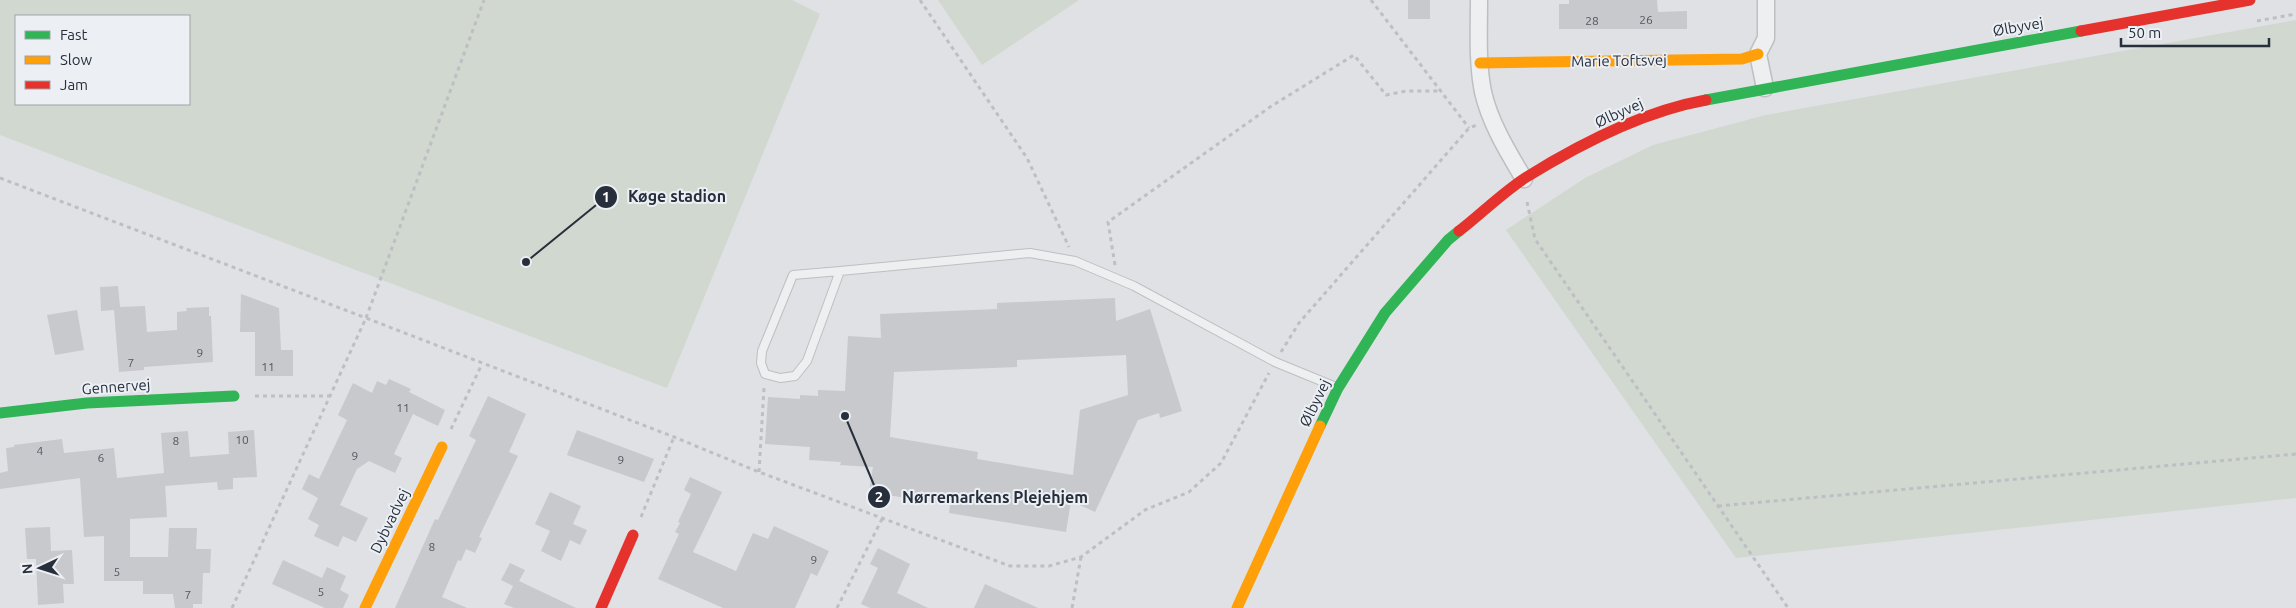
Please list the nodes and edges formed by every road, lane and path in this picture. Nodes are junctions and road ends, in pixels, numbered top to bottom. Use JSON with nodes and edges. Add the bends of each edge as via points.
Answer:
{"nodes":[{"id":1,"x":484,"y":0,"type":"edge"},
{"id":2,"x":920,"y":0,"type":"edge"},
{"id":3,"x":1371,"y":0,"type":"edge"},
{"id":4,"x":1479,"y":0,"type":"edge"},
{"id":5,"x":1766,"y":0,"type":"edge"},
{"id":6,"x":2250,"y":0,"type":"edge"},
{"id":7,"x":2296,"y":14,"type":"edge"},
{"id":8,"x":2249,"y":23,"type":"dead end"},
{"id":9,"x":1758,"y":54,"type":"junction"},
{"id":10,"x":1480,"y":62,"type":"junction"},
{"id":11,"x":1765,"y":88,"type":"junction"},
{"id":12,"x":1440,"y":92,"type":"junction"},
{"id":13,"x":1492,"y":120,"type":"junction"},
{"id":14,"x":1469,"y":128,"type":"junction"},
{"id":15,"x":0,"y":178,"type":"edge"},
{"id":16,"x":1524,"y":179,"type":"junction"},
{"id":17,"x":1534,"y":197,"type":"dead end"},
{"id":18,"x":1526,"y":201,"type":"junction"},
{"id":19,"x":1519,"y":208,"type":"dead end"},
{"id":20,"x":1075,"y":261,"type":"junction"},
{"id":21,"x":840,"y":272,"type":"junction"},
{"id":22,"x":1117,"y":278,"type":"junction"},
{"id":23,"x":366,"y":318,"type":"junction"},
{"id":24,"x":1275,"y":362,"type":"junction"},
{"id":25,"x":482,"y":364,"type":"junction"},
{"id":26,"x":765,"y":374,"type":"junction"},
{"id":27,"x":1338,"y":388,"type":"junction"},
{"id":28,"x":234,"y":396,"type":"joint"},
{"id":29,"x":330,"y":396,"type":"junction"},
{"id":30,"x":0,"y":413,"type":"edge"},
{"id":31,"x":674,"y":437,"type":"junction"},
{"id":32,"x":442,"y":447,"type":"joint"},
{"id":33,"x":2296,"y":454,"type":"edge"},
{"id":34,"x":759,"y":472,"type":"junction"},
{"id":35,"x":1718,"y":506,"type":"junction"},
{"id":36,"x":883,"y":517,"type":"junction"},
{"id":37,"x":634,"y":535,"type":"joint"},
{"id":38,"x":1081,"y":557,"type":"junction"},
{"id":39,"x":232,"y":608,"type":"edge"},
{"id":40,"x":365,"y":608,"type":"edge"},
{"id":41,"x":601,"y":608,"type":"edge"},
{"id":42,"x":837,"y":608,"type":"edge"},
{"id":43,"x":1072,"y":608,"type":"edge"},
{"id":44,"x":1237,"y":608,"type":"edge"},
{"id":45,"x":1788,"y":608,"type":"edge"}],
"edges":[{"from":1,"to":23,"type":"path"},
{"from":2,"to":20,"type":"path","via":[[1028,158]]},
{"from":3,"to":12,"type":"path"},
{"from":4,"to":10,"type":"street"},
{"from":5,"to":9,"type":"street","via":[[1766,38]]},
{"from":6,"to":11,"type":"street","name":"Ølbyvej"},
{"from":7,"to":8,"type":"path"},
{"from":9,"to":10,"type":"street","name":"Marie Toftsvej","via":[[1742,59]]},
{"from":9,"to":11,"type":"street"},
{"from":10,"to":13,"type":"street","via":[[1483,92]]},
{"from":11,"to":16,"type":"street","name":"Ølbyvej","via":[[1687,103],[1643,117]]},
{"from":12,"to":14,"type":"path"},
{"from":12,"to":22,"type":"path","via":[[1406,91],[1386,95],[1354,54],[1270,107],[1108,222]]},
{"from":13,"to":14,"type":"path"},
{"from":13,"to":16,"type":"street"},
{"from":14,"to":24,"type":"path","via":[[1299,322]]},
{"from":15,"to":23,"type":"path"},
{"from":16,"to":18,"type":"path"},
{"from":16,"to":27,"type":"street","name":"Ølbyvej","via":[[1448,240],[1385,313]]},
{"from":17,"to":18,"type":"path"},
{"from":18,"to":19,"type":"path"},
{"from":18,"to":35,"type":"path","via":[[1535,239]]},
{"from":20,"to":21,"type":"lane","via":[[1030,253]]},
{"from":20,"to":22,"type":"lane"},
{"from":21,"to":26,"type":"lane","via":[[808,361],[795,376],[780,378]]},
{"from":21,"to":26,"type":"lane","via":[[793,275],[762,351],[761,363]]},
{"from":22,"to":24,"type":"lane"},
{"from":23,"to":25,"type":"path"},
{"from":23,"to":29,"type":"path"},
{"from":24,"to":27,"type":"lane"},
{"from":24,"to":38,"type":"path","via":[[1221,463],[1189,492],[1145,510]]},
{"from":25,"to":31,"type":"path"},
{"from":25,"to":32,"type":"path"},
{"from":26,"to":34,"type":"path"},
{"from":27,"to":44,"type":"street","name":"Ølbyvej"},
{"from":28,"to":29,"type":"path"},
{"from":28,"to":30,"type":"street","name":"Gennervej","via":[[118,401]]},
{"from":29,"to":39,"type":"path"},
{"from":31,"to":34,"type":"path"},
{"from":31,"to":37,"type":"path"},
{"from":32,"to":40,"type":"street","name":"Dybvadvej"},
{"from":33,"to":35,"type":"path"},
{"from":34,"to":36,"type":"path"},
{"from":35,"to":45,"type":"path"},
{"from":36,"to":38,"type":"path","via":[[1010,566],[1049,566]]},
{"from":36,"to":42,"type":"path"},
{"from":37,"to":41,"type":"street"},
{"from":38,"to":43,"type":"path"}]}
